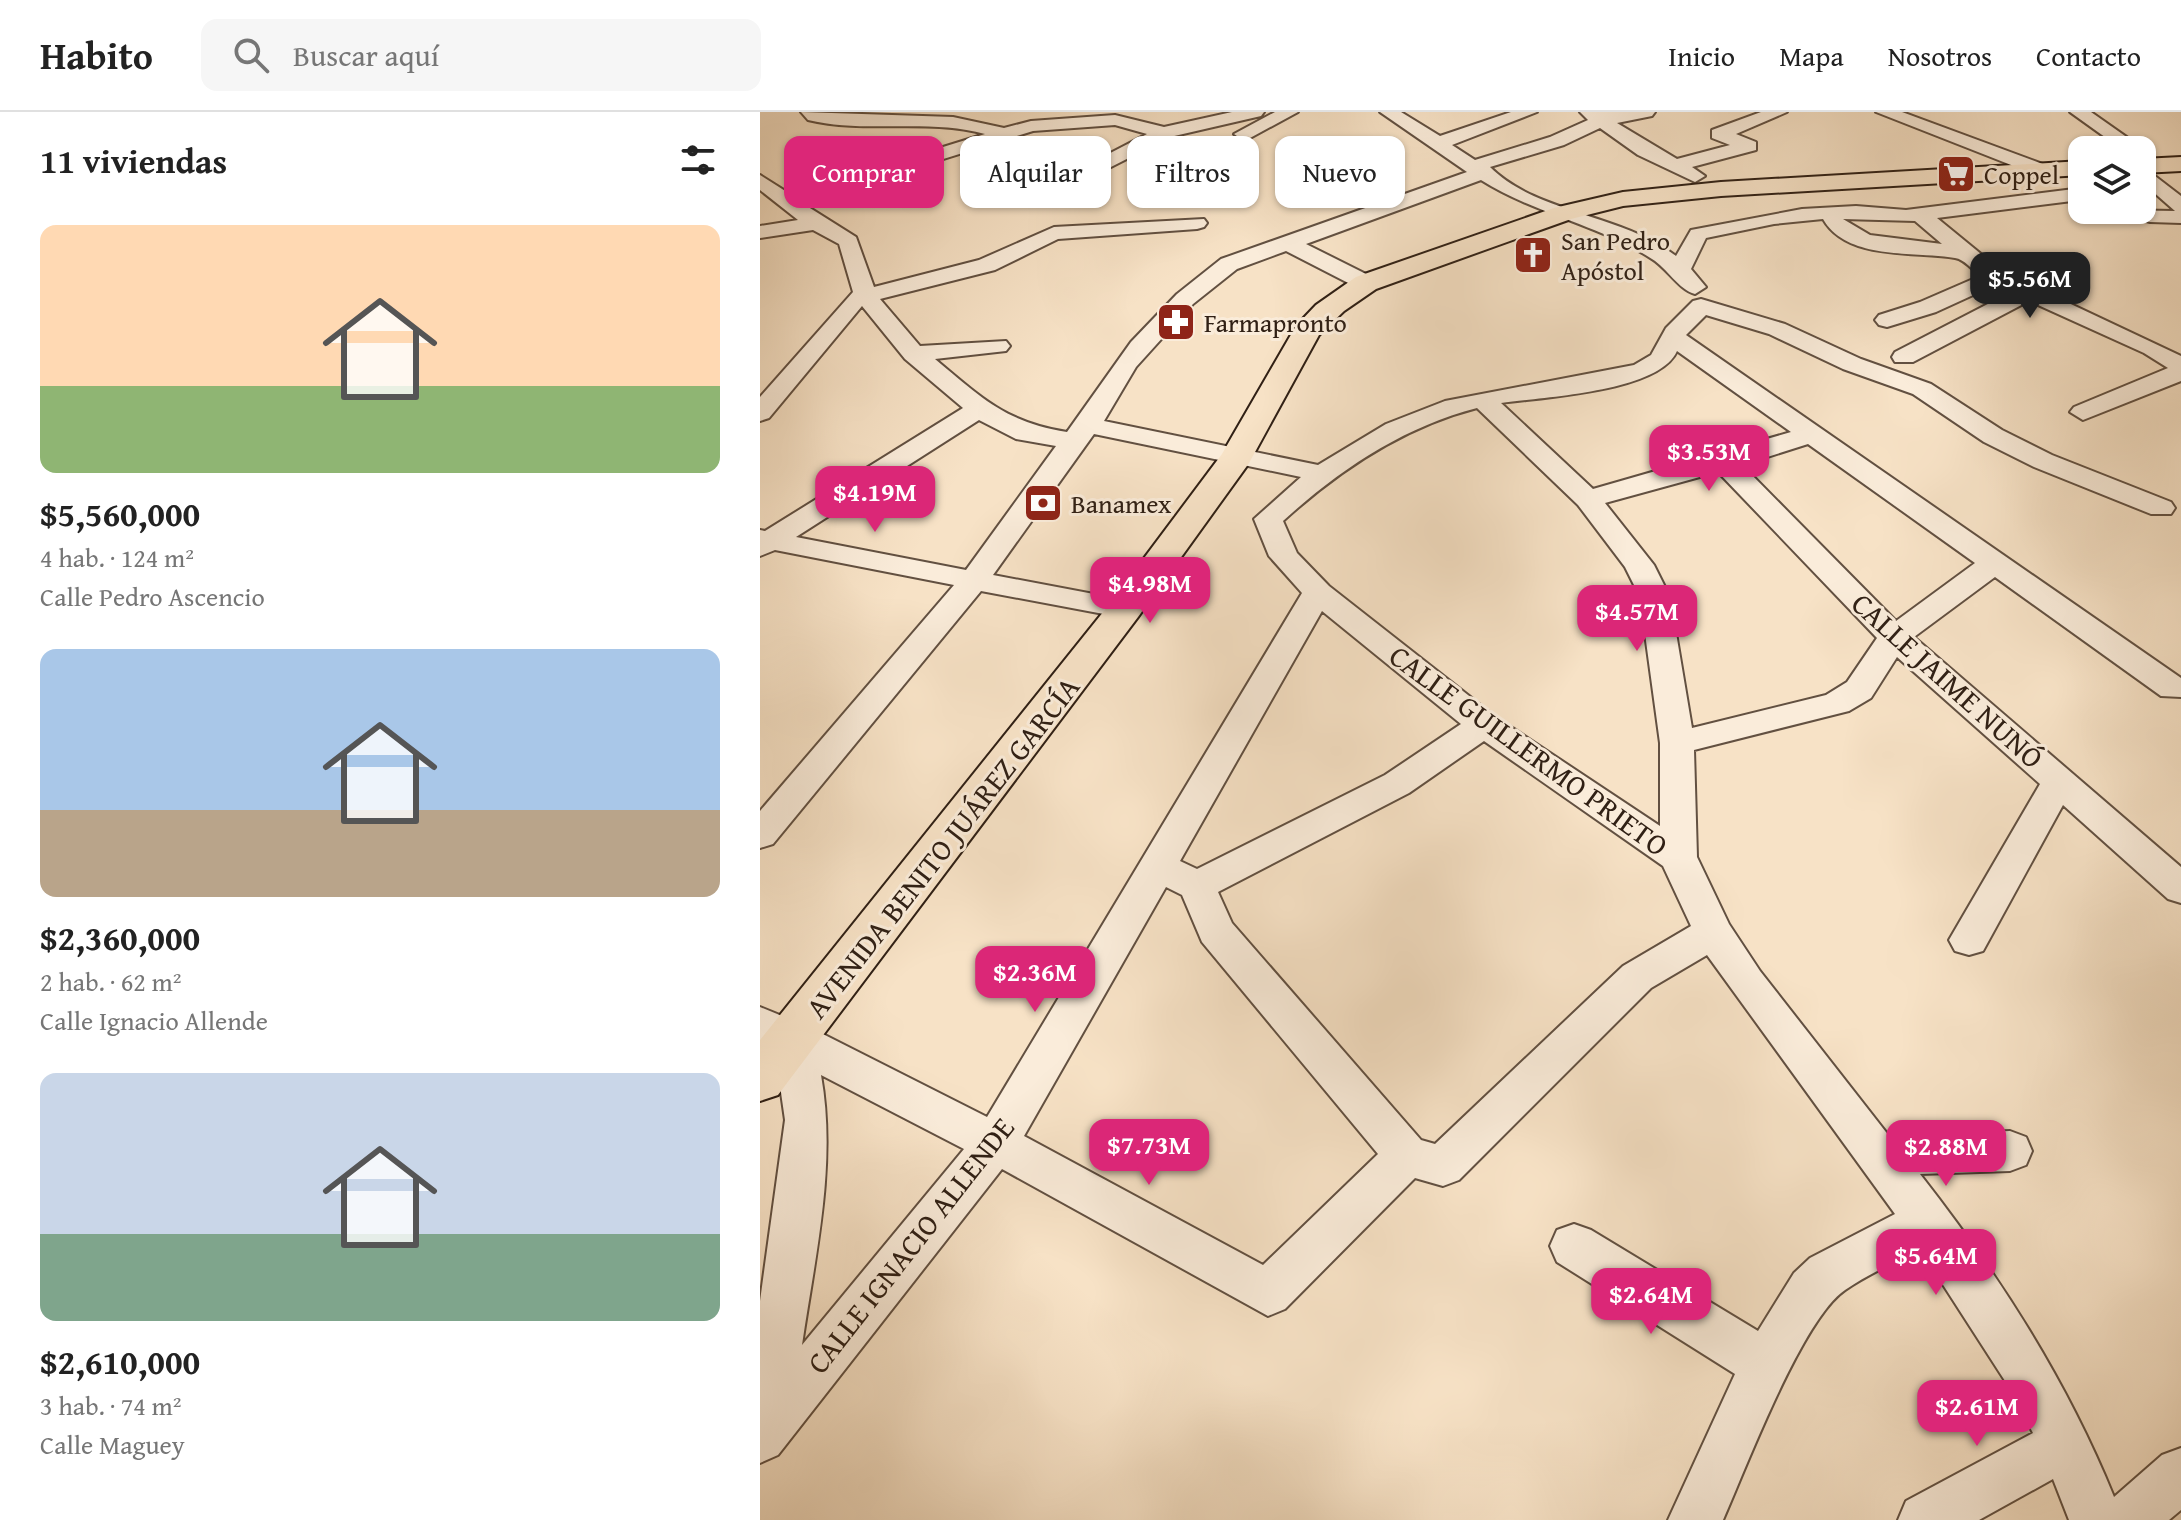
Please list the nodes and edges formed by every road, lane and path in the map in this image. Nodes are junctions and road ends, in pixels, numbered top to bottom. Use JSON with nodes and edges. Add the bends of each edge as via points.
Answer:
{"nodes":[{"id":1,"x":1255,"y":112,"type":"edge"},
{"id":2,"x":1289,"y":112,"type":"edge"},
{"id":3,"x":1389,"y":112,"type":"edge"},
{"id":4,"x":1528,"y":112,"type":"edge"},
{"id":5,"x":1646,"y":112,"type":"edge"},
{"id":6,"x":1778,"y":112,"type":"edge"},
{"id":7,"x":1885,"y":112,"type":"edge"},
{"id":8,"x":2079,"y":112,"type":"edge"},
{"id":9,"x":826,"y":114,"type":"edge"},
{"id":10,"x":1595,"y":116,"type":"edge"},
{"id":11,"x":1164,"y":133,"type":"junction"},
{"id":12,"x":1002,"y":134,"type":"junction"},
{"id":13,"x":1243,"y":134,"type":"dead end"},
{"id":14,"x":2115,"y":136,"type":"edge"},
{"id":15,"x":1439,"y":143,"type":"junction"},
{"id":16,"x":944,"y":152,"type":"edge"},
{"id":17,"x":1111,"y":160,"type":"edge"},
{"id":18,"x":2181,"y":164,"type":"edge"},
{"id":19,"x":2156,"y":165,"type":"edge"},
{"id":20,"x":1674,"y":166,"type":"junction"},
{"id":21,"x":1480,"y":169,"type":"junction"},
{"id":22,"x":2068,"y":169,"type":"edge"},
{"id":23,"x":2041,"y":170,"type":"junction"},
{"id":24,"x":2156,"y":178,"type":"edge"},
{"id":25,"x":760,"y":181,"type":"edge"},
{"id":26,"x":1721,"y":189,"type":"junction"},
{"id":27,"x":2068,"y":196,"type":"edge"},
{"id":28,"x":784,"y":198,"type":"edge"},
{"id":29,"x":2181,"y":206,"type":"edge"},
{"id":30,"x":798,"y":208,"type":"edge"},
{"id":31,"x":1563,"y":213,"type":"junction"},
{"id":32,"x":1831,"y":215,"type":"junction"},
{"id":33,"x":1920,"y":215,"type":"junction"},
{"id":34,"x":2156,"y":216,"type":"edge"},
{"id":35,"x":2181,"y":217,"type":"edge"},
{"id":36,"x":1197,"y":223,"type":"dead end"},
{"id":37,"x":829,"y":230,"type":"junction"},
{"id":38,"x":760,"y":232,"type":"edge"},
{"id":39,"x":1286,"y":242,"type":"junction"},
{"id":40,"x":1965,"y":250,"type":"junction"},
{"id":41,"x":1679,"y":270,"type":"junction"},
{"id":42,"x":1995,"y":277,"type":"junction"},
{"id":43,"x":1366,"y":283,"type":"junction"},
{"id":44,"x":2027,"y":293,"type":"junction"},
{"id":45,"x":865,"y":295,"type":"junction"},
{"id":46,"x":1701,"y":306,"type":"junction"},
{"id":47,"x":1887,"y":320,"type":"dead end"},
{"id":48,"x":1672,"y":336,"type":"junction"},
{"id":49,"x":998,"y":346,"type":"dead end"},
{"id":50,"x":914,"y":354,"type":"junction"},
{"id":51,"x":1904,"y":357,"type":"dead end"},
{"id":52,"x":2181,"y":369,"type":"edge"},
{"id":53,"x":1483,"y":399,"type":"junction"},
{"id":54,"x":979,"y":409,"type":"junction"},
{"id":55,"x":2083,"y":412,"type":"dead end"},
{"id":56,"x":760,"y":413,"type":"edge"},
{"id":57,"x":956,"y":424,"type":"junction"},
{"id":58,"x":1025,"y":433,"type":"junction"},
{"id":59,"x":1083,"y":433,"type":"junction"},
{"id":60,"x":1814,"y":433,"type":"junction"},
{"id":61,"x":1237,"y":456,"type":"junction"},
{"id":62,"x":1724,"y":462,"type":"junction"},
{"id":63,"x":1324,"y":474,"type":"junction"},
{"id":64,"x":1588,"y":499,"type":"junction"},
{"id":65,"x":2161,"y":508,"type":"dead end"},
{"id":66,"x":762,"y":543,"type":"edge"},
{"id":67,"x":1994,"y":563,"type":"junction"},
{"id":68,"x":974,"y":580,"type":"junction"},
{"id":69,"x":1318,"y":592,"type":"junction"},
{"id":70,"x":1125,"y":609,"type":"junction"},
{"id":71,"x":1894,"y":637,"type":"junction"},
{"id":72,"x":2173,"y":688,"type":"dead end"},
{"id":73,"x":1484,"y":725,"type":"junction"},
{"id":74,"x":1677,"y":743,"type":"junction"},
{"id":75,"x":2059,"y":781,"type":"junction"},
{"id":76,"x":760,"y":835,"type":"edge"},
{"id":77,"x":1678,"y":857,"type":"junction"},
{"id":78,"x":1160,"y":867,"type":"junction"},
{"id":79,"x":1197,"y":886,"type":"junction"},
{"id":80,"x":2181,"y":889,"type":"edge"},
{"id":81,"x":1713,"y":932,"type":"junction"},
{"id":82,"x":1969,"y":940,"type":"dead end"},
{"id":83,"x":777,"y":1031,"type":"edge"},
{"id":84,"x":760,"y":1079,"type":"edge"},
{"id":85,"x":996,"y":1143,"type":"junction"},
{"id":86,"x":2010,"y":1151,"type":"dead end"},
{"id":87,"x":1878,"y":1156,"type":"junction"},
{"id":88,"x":1425,"y":1161,"type":"junction"},
{"id":89,"x":1928,"y":1221,"type":"junction"},
{"id":90,"x":1574,"y":1246,"type":"dead end"},
{"id":91,"x":1766,"y":1364,"type":"junction"},
{"id":92,"x":762,"y":1433,"type":"edge"},
{"id":93,"x":2066,"y":1444,"type":"junction"},
{"id":94,"x":2181,"y":1474,"type":"edge"},
{"id":95,"x":1695,"y":1520,"type":"edge"},
{"id":96,"x":1925,"y":1520,"type":"edge"},
{"id":97,"x":2096,"y":1520,"type":"edge"},
{"id":98,"x":2129,"y":1520,"type":"edge"}],
"edges":[{"from":1,"to":11,"type":"street"},
{"from":2,"to":13,"type":"street"},
{"from":3,"to":15,"type":"street"},
{"from":4,"to":15,"type":"street"},
{"from":5,"to":10,"type":"street"},
{"from":6,"to":20,"type":"street","via":[[1719,134],[1749,146]]},
{"from":7,"to":23,"type":"street"},
{"from":8,"to":14,"type":"street"},
{"from":9,"to":12,"type":"street","via":[[965,124]]},
{"from":10,"to":20,"type":"street"},
{"from":10,"to":21,"type":"street","via":[[1557,141]]},
{"from":11,"to":12,"type":"street","via":[[1115,120],[1031,126]]},
{"from":11,"to":17,"type":"street"},
{"from":12,"to":16,"type":"street"},
{"from":15,"to":21,"type":"street"},
{"from":18,"to":19,"type":"main road"},
{"from":20,"to":26,"type":"street"},
{"from":21,"to":31,"type":"street"},
{"from":21,"to":39,"type":"street"},
{"from":22,"to":23,"type":"main road","name":"AVENIDA BENITO JUÁREZ GARCÍA"},
{"from":23,"to":26,"type":"main road","name":"AVENIDA BENITO JUÁREZ GARCÍA"},
{"from":24,"to":29,"type":"street"},
{"from":25,"to":28,"type":"street"},
{"from":26,"to":31,"type":"main road","name":"AVENIDA BENITO JUÁREZ GARCÍA","via":[[1623,199]]},
{"from":27,"to":33,"type":"street"},
{"from":30,"to":37,"type":"street"},
{"from":31,"to":41,"type":"street","via":[[1631,239]]},
{"from":31,"to":43,"type":"main road","name":"AVENIDA BENITO JUÁREZ GARCÍA"},
{"from":32,"to":33,"type":"street"},
{"from":32,"to":40,"type":"street","via":[[1836,226],[1859,238],[1945,254]]},
{"from":32,"to":41,"type":"street","via":[[1733,223],[1698,234]]},
{"from":33,"to":40,"type":"street"},
{"from":34,"to":35,"type":"street"},
{"from":36,"to":45,"type":"street","via":[[1054,233],[958,274]]},
{"from":37,"to":38,"type":"street"},
{"from":37,"to":45,"type":"street","via":[[852,244]]},
{"from":39,"to":43,"type":"street"},
{"from":39,"to":59,"type":"street","via":[[1229,264],[1194,290],[1118,374]]},
{"from":40,"to":42,"type":"street"},
{"from":41,"to":46,"type":"street","via":[[1700,294]]},
{"from":42,"to":44,"type":"street"},
{"from":42,"to":47,"type":"street"},
{"from":43,"to":61,"type":"main road","name":"AVENIDA BENITO JUÁREZ GARCÍA","via":[[1320,314],[1306,332]]},
{"from":44,"to":51,"type":"street"},
{"from":44,"to":52,"type":"street","via":[[2152,348]]},
{"from":45,"to":50,"type":"street"},
{"from":45,"to":56,"type":"street","via":[[849,303]]},
{"from":46,"to":48,"type":"street","name":"CALLE GUILLERMO PRIETO"},
{"from":46,"to":65,"type":"street","via":[[1777,329],[1922,389],[1993,436],[2043,461]]},
{"from":48,"to":53,"type":"street","name":"CALLE GUILLERMO PRIETO","via":[[1663,357],[1630,374]]},
{"from":48,"to":60,"type":"street"},
{"from":49,"to":50,"type":"street"},
{"from":50,"to":54,"type":"street"},
{"from":52,"to":55,"type":"street"},
{"from":53,"to":63,"type":"street","name":"CALLE GUILLERMO PRIETO","via":[[1405,424]]},
{"from":53,"to":64,"type":"street"},
{"from":54,"to":57,"type":"street"},
{"from":54,"to":58,"type":"street"},
{"from":57,"to":58,"type":"street"},
{"from":57,"to":66,"type":"street"},
{"from":58,"to":59,"type":"street"},
{"from":59,"to":61,"type":"street"},
{"from":59,"to":68,"type":"street"},
{"from":60,"to":62,"type":"street"},
{"from":60,"to":67,"type":"street"},
{"from":61,"to":63,"type":"street"},
{"from":61,"to":70,"type":"main road","name":"AVENIDA BENITO JUÁREZ GARCÍA"},
{"from":62,"to":64,"type":"street"},
{"from":62,"to":71,"type":"street","name":"CALLE JAIME NUNÓ"},
{"from":63,"to":69,"type":"street","name":"CALLE GUILLERMO PRIETO","via":[[1268,519],[1284,556]]},
{"from":64,"to":74,"type":"street","via":[[1639,565],[1655,597]]},
{"from":66,"to":68,"type":"street"},
{"from":67,"to":71,"type":"street"},
{"from":67,"to":72,"type":"street"},
{"from":68,"to":70,"type":"street"},
{"from":68,"to":76,"type":"street"},
{"from":69,"to":73,"type":"street","name":"CALLE GUILLERMO PRIETO"},
{"from":69,"to":78,"type":"street","name":"CALLE IGNACIO ALLENDE"},
{"from":70,"to":83,"type":"main road","name":"AVENIDA BENITO JUÁREZ GARCÍA"},
{"from":71,"to":74,"type":"street","via":[[1859,690],[1837,703]]},
{"from":71,"to":75,"type":"street","name":"CALLE JAIME NUNÓ"},
{"from":73,"to":77,"type":"street","name":"CALLE GUILLERMO PRIETO"},
{"from":73,"to":79,"type":"street","via":[[1397,784]]},
{"from":74,"to":77,"type":"street"},
{"from":75,"to":80,"type":"street","name":"CALLE JAIME NUNÓ"},
{"from":75,"to":82,"type":"street"},
{"from":77,"to":81,"type":"street"},
{"from":78,"to":79,"type":"street"},
{"from":78,"to":85,"type":"street","name":"CALLE IGNACIO ALLENDE"},
{"from":79,"to":88,"type":"street","via":[[1216,931]]},
{"from":81,"to":87,"type":"street"},
{"from":81,"to":88,"type":"street","via":[[1637,977]]},
{"from":83,"to":84,"type":"main road","name":"AVENIDA BENITO JUÁREZ GARCÍA"},
{"from":83,"to":85,"type":"street"},
{"from":83,"to":92,"type":"street","via":[[807,1120],[798,1213]]},
{"from":85,"to":88,"type":"street","via":[[1268,1293]]},
{"from":85,"to":92,"type":"street","name":"CALLE IGNACIO ALLENDE"},
{"from":86,"to":87,"type":"street"},
{"from":87,"to":89,"type":"street"},
{"from":89,"to":91,"type":"street","via":[[1827,1274],[1811,1289]]},
{"from":89,"to":93,"type":"street","via":[[2025,1366]]},
{"from":90,"to":91,"type":"street"},
{"from":91,"to":95,"type":"street"},
{"from":93,"to":96,"type":"street"},
{"from":93,"to":97,"type":"street"},
{"from":94,"to":98,"type":"street"}]}
